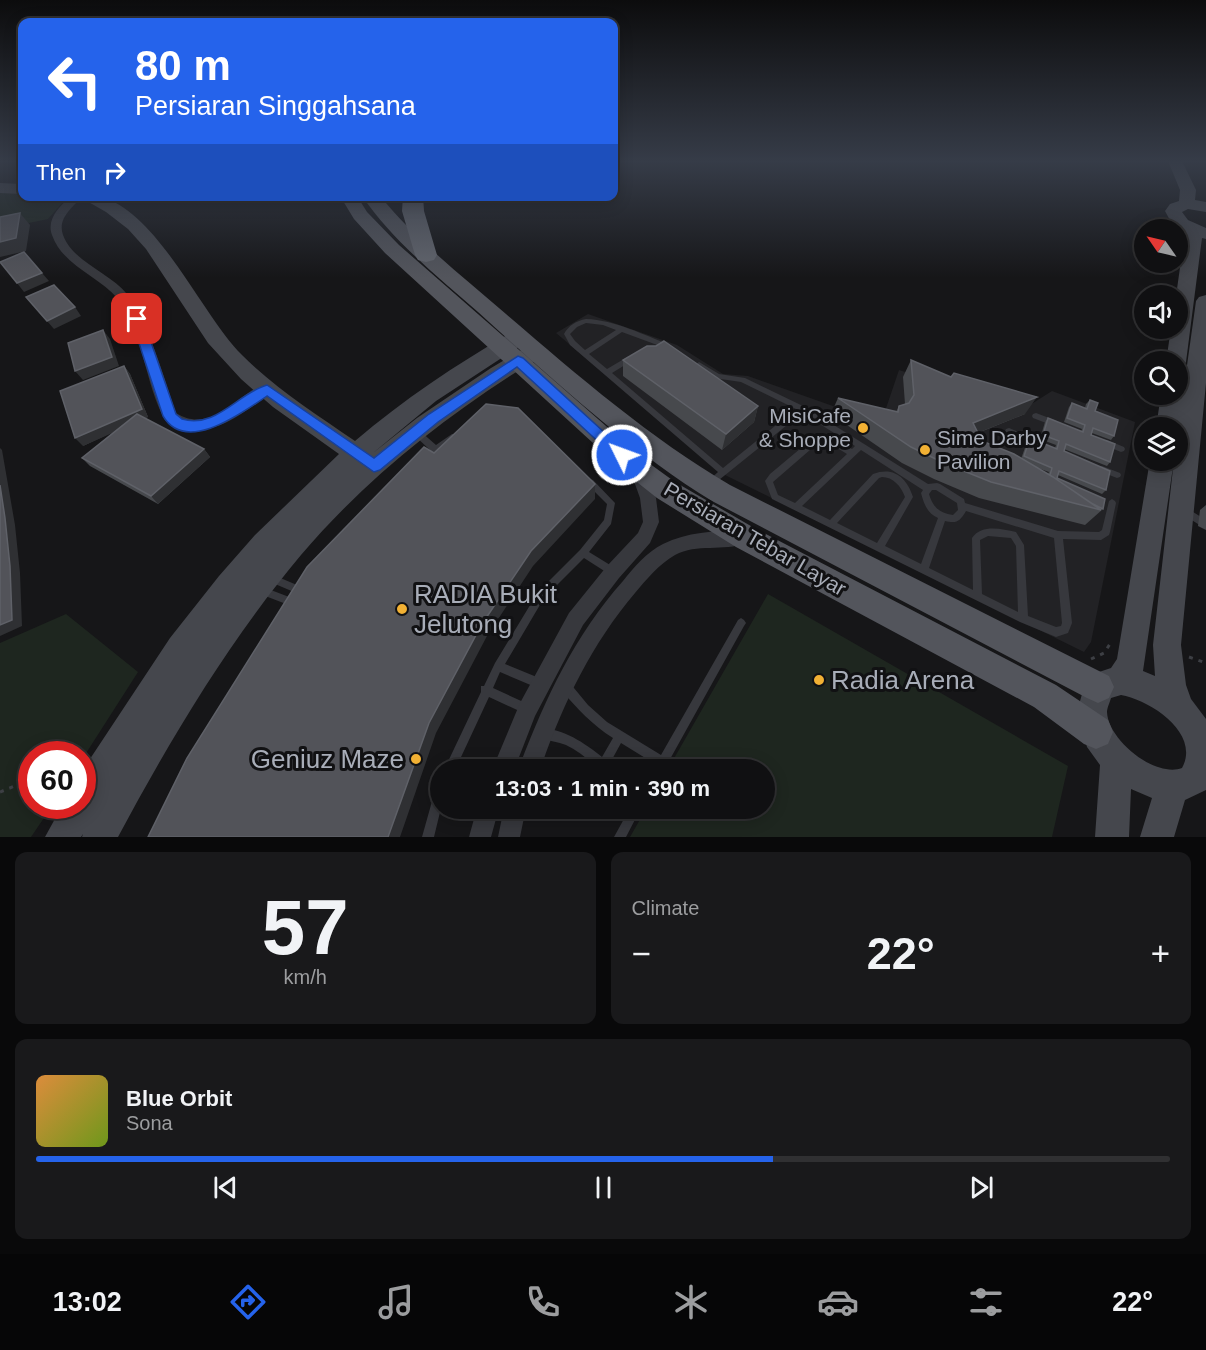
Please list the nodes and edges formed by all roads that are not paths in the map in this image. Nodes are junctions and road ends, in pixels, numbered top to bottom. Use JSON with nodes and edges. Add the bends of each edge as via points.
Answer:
{"nodes":[{"id":1,"x":1187,"y":200,"type":"edge"},
{"id":2,"x":73,"y":201,"type":"edge"},
{"id":3,"x":97,"y":201,"type":"edge"},
{"id":4,"x":351,"y":201,"type":"edge"},
{"id":5,"x":374,"y":201,"type":"edge"},
{"id":6,"x":413,"y":201,"type":"edge"},
{"id":7,"x":1187,"y":204,"type":"junction"},
{"id":8,"x":1206,"y":207,"type":"edge"},
{"id":9,"x":1200,"y":232,"type":"edge"},
{"id":10,"x":426,"y":255,"type":"junction"},
{"id":11,"x":1206,"y":301,"type":"edge"},
{"id":12,"x":620,"y":330,"type":"junction"},
{"id":13,"x":655,"y":342,"type":"junction"},
{"id":14,"x":645,"y":348,"type":"edge"},
{"id":15,"x":518,"y":349,"type":"junction"},
{"id":16,"x":676,"y":351,"type":"edge"},
{"id":17,"x":584,"y":354,"type":"junction"},
{"id":18,"x":636,"y":354,"type":"edge"},
{"id":19,"x":687,"y":357,"type":"edge"},
{"id":20,"x":1193,"y":371,"type":"edge"},
{"id":21,"x":607,"y":373,"type":"junction"},
{"id":22,"x":267,"y":389,"type":"junction"},
{"id":23,"x":802,"y":408,"type":"junction"},
{"id":24,"x":1036,"y":416,"type":"dead end"},
{"id":25,"x":1068,"y":428,"type":"edge"},
{"id":26,"x":462,"y":431,"type":"edge"},
{"id":27,"x":1009,"y":431,"type":"dead end"},
{"id":28,"x":1100,"y":441,"type":"edge"},
{"id":29,"x":414,"y":446,"type":"junction"},
{"id":30,"x":860,"y":446,"type":"junction"},
{"id":31,"x":1052,"y":448,"type":"edge"},
{"id":32,"x":435,"y":449,"type":"junction"},
{"id":33,"x":1121,"y":449,"type":"dead end"},
{"id":34,"x":852,"y":453,"type":"junction"},
{"id":35,"x":365,"y":460,"type":"junction"},
{"id":36,"x":417,"y":466,"type":"edge"},
{"id":37,"x":1095,"y":466,"type":"edge"},
{"id":38,"x":637,"y":468,"type":"junction"},
{"id":39,"x":1160,"y":471,"type":"edge"},
{"id":40,"x":1117,"y":475,"type":"dead end"},
{"id":41,"x":586,"y":478,"type":"edge"},
{"id":42,"x":715,"y":478,"type":"junction"},
{"id":43,"x":928,"y":489,"type":"junction"},
{"id":44,"x":1112,"y":502,"type":"dead end"},
{"id":45,"x":962,"y":506,"type":"junction"},
{"id":46,"x":796,"y":507,"type":"junction"},
{"id":47,"x":1182,"y":508,"type":"junction"},
{"id":48,"x":942,"y":518,"type":"junction"},
{"id":49,"x":832,"y":523,"type":"junction"},
{"id":50,"x":1206,"y":525,"type":"edge"},
{"id":51,"x":1058,"y":535,"type":"junction"},
{"id":52,"x":746,"y":538,"type":"junction"},
{"id":53,"x":879,"y":548,"type":"junction"},
{"id":54,"x":583,"y":553,"type":"junction"},
{"id":55,"x":924,"y":570,"type":"junction"},
{"id":56,"x":613,"y":572,"type":"junction"},
{"id":57,"x":262,"y":583,"type":"junction"},
{"id":58,"x":311,"y":584,"type":"edge"},
{"id":59,"x":304,"y":592,"type":"junction"},
{"id":60,"x":978,"y":597,"type":"junction"},
{"id":61,"x":295,"y":604,"type":"junction"},
{"id":62,"x":289,"y":614,"type":"edge"},
{"id":63,"x":1023,"y":619,"type":"junction"},
{"id":64,"x":741,"y":623,"type":"dead end"},
{"id":65,"x":498,"y":666,"type":"junction"},
{"id":66,"x":1110,"y":683,"type":"junction"},
{"id":67,"x":540,"y":684,"type":"junction"},
{"id":68,"x":565,"y":685,"type":"junction"},
{"id":69,"x":485,"y":690,"type":"junction"},
{"id":70,"x":1179,"y":709,"type":"junction"},
{"id":71,"x":527,"y":710,"type":"junction"},
{"id":72,"x":1096,"y":732,"type":"junction"},
{"id":73,"x":541,"y":734,"type":"junction"},
{"id":74,"x":619,"y":737,"type":"junction"},
{"id":75,"x":454,"y":759,"type":"edge"},
{"id":76,"x":507,"y":759,"type":"edge"},
{"id":77,"x":533,"y":759,"type":"edge"},
{"id":78,"x":596,"y":759,"type":"edge"},
{"id":79,"x":609,"y":759,"type":"edge"},
{"id":80,"x":650,"y":759,"type":"edge"},
{"id":81,"x":664,"y":759,"type":"edge"},
{"id":82,"x":1116,"y":759,"type":"junction"},
{"id":83,"x":96,"y":780,"type":"edge"},
{"id":84,"x":1172,"y":787,"type":"junction"},
{"id":85,"x":73,"y":819,"type":"edge"},
{"id":86,"x":433,"y":819,"type":"edge"},
{"id":87,"x":485,"y":819,"type":"edge"},
{"id":88,"x":513,"y":819,"type":"edge"},
{"id":89,"x":630,"y":819,"type":"edge"},
{"id":90,"x":62,"y":837,"type":"edge"},
{"id":91,"x":99,"y":837,"type":"edge"},
{"id":92,"x":428,"y":837,"type":"edge"},
{"id":93,"x":480,"y":837,"type":"edge"},
{"id":94,"x":509,"y":837,"type":"edge"},
{"id":95,"x":620,"y":837,"type":"edge"},
{"id":96,"x":1112,"y":837,"type":"edge"},
{"id":97,"x":1157,"y":837,"type":"edge"}],
"edges":[{"from":1,"to":7,"type":"main road"},
{"from":2,"to":22,"type":"street","via":[[58,219],[58,235],[73,257],[124,299],[137,319],[170,416],[177,423],[188,426],[222,418]]},
{"from":3,"to":22,"type":"main road","via":[[125,217],[148,239],[216,340]]},
{"from":4,"to":15,"type":"main road","name":"Persiaran Tebar Layar","via":[[392,249]]},
{"from":5,"to":10,"type":"main road","name":"Persiaran Tebar Layar"},
{"from":6,"to":10,"type":"highway"},
{"from":7,"to":8,"type":"main road"},
{"from":7,"to":9,"type":"main road","via":[[1175,208],[1174,216]]},
{"from":9,"to":20,"type":"main road","via":[[1193,249]]},
{"from":10,"to":15,"type":"main road","name":"Persiaran Tebar Layar"},
{"from":11,"to":20,"type":"main road"},
{"from":12,"to":13,"type":"lane"},
{"from":12,"to":17,"type":"lane"},
{"from":12,"to":17,"type":"lane","via":[[594,321],[568,330],[572,343]]},
{"from":13,"to":14,"type":"lane"},
{"from":13,"to":16,"type":"lane"},
{"from":15,"to":29,"type":"main road"},
{"from":15,"to":35,"type":"main road","via":[[409,411]]},
{"from":15,"to":38,"type":"main road","name":"Persiaran Tebar Layar"},
{"from":15,"to":42,"type":"main road","name":"Persiaran Tebar Layar","via":[[678,467]]},
{"from":17,"to":21,"type":"lane"},
{"from":18,"to":21,"type":"lane"},
{"from":19,"to":23,"type":"lane","via":[[717,376],[742,380]]},
{"from":20,"to":47,"type":"main road"},
{"from":21,"to":42,"type":"lane"},
{"from":22,"to":35,"type":"main road"},
{"from":23,"to":30,"type":"lane"},
{"from":23,"to":42,"type":"lane"},
{"from":24,"to":25,"type":"lane"},
{"from":26,"to":32,"type":"lane"},
{"from":27,"to":31,"type":"lane"},
{"from":28,"to":33,"type":"lane"},
{"from":29,"to":32,"type":"lane"},
{"from":29,"to":32,"type":"lane"},
{"from":29,"to":35,"type":"main road"},
{"from":29,"to":36,"type":"lane"},
{"from":30,"to":34,"type":"lane"},
{"from":30,"to":43,"type":"lane"},
{"from":34,"to":46,"type":"lane"},
{"from":34,"to":46,"type":"lane","via":[[830,440],[816,440],[773,476],[769,482],[776,496]]},
{"from":35,"to":57,"type":"main road"},
{"from":35,"to":83,"type":"main road","via":[[301,506],[252,557],[196,626]]},
{"from":37,"to":40,"type":"lane"},
{"from":38,"to":52,"type":"main road","name":"Persiaran Tebar Layar"},
{"from":38,"to":56,"type":"street","via":[[648,498],[651,522],[644,538]]},
{"from":39,"to":66,"type":"main road","via":[[1131,664]]},
{"from":41,"to":54,"type":"lane","via":[[611,503],[608,521]]},
{"from":42,"to":66,"type":"main road","name":"Persiaran Tebar Layar"},
{"from":43,"to":45,"type":"lane","via":[[937,486],[948,491]]},
{"from":43,"to":48,"type":"lane","via":[[927,503]]},
{"from":44,"to":51,"type":"lane","via":[[1106,532],[1101,536]]},
{"from":45,"to":48,"type":"lane","via":[[955,519]]},
{"from":45,"to":51,"type":"lane"},
{"from":46,"to":49,"type":"lane"},
{"from":47,"to":50,"type":"lane"},
{"from":47,"to":70,"type":"main road","via":[[1167,645],[1171,685]]},
{"from":48,"to":55,"type":"lane"},
{"from":49,"to":53,"type":"lane"},
{"from":49,"to":53,"type":"lane","via":[[876,476],[884,473],[895,477],[909,497]]},
{"from":51,"to":63,"type":"lane","via":[[1065,630],[1056,632]]},
{"from":52,"to":68,"type":"street","via":[[681,544],[650,564],[596,629]]},
{"from":52,"to":72,"type":"main road","name":"Persiaran Tebar Layar","via":[[1045,696]]},
{"from":53,"to":55,"type":"lane"},
{"from":54,"to":56,"type":"lane"},
{"from":54,"to":65,"type":"lane","via":[[541,595]]},
{"from":55,"to":60,"type":"lane"},
{"from":56,"to":67,"type":"street","via":[[576,619]]},
{"from":57,"to":59,"type":"lane"},
{"from":57,"to":61,"type":"lane"},
{"from":57,"to":91,"type":"main road","via":[[178,699]]},
{"from":58,"to":59,"type":"lane"},
{"from":59,"to":61,"type":"lane"},
{"from":60,"to":63,"type":"lane"},
{"from":60,"to":63,"type":"lane","via":[[976,538],[986,532],[1013,535],[1020,545]]},
{"from":61,"to":62,"type":"lane"},
{"from":64,"to":81,"type":"lane"},
{"from":65,"to":67,"type":"lane"},
{"from":65,"to":69,"type":"lane"},
{"from":66,"to":70,"type":"main road","via":[[1151,688]]},
{"from":66,"to":72,"type":"main road","via":[[1091,700]]},
{"from":67,"to":71,"type":"street"},
{"from":68,"to":73,"type":"street"},
{"from":68,"to":74,"type":"lane","via":[[584,709]]},
{"from":69,"to":71,"type":"lane"},
{"from":69,"to":75,"type":"lane"},
{"from":70,"to":84,"type":"main road","via":[[1200,741],[1203,757],[1201,771],[1192,781]]},
{"from":71,"to":76,"type":"street"},
{"from":72,"to":82,"type":"main road"},
{"from":73,"to":77,"type":"street"},
{"from":73,"to":78,"type":"lane","via":[[566,738]]},
{"from":74,"to":79,"type":"lane"},
{"from":74,"to":80,"type":"lane"},
{"from":82,"to":84,"type":"main road","via":[[1149,783]]},
{"from":82,"to":96,"type":"main road"},
{"from":84,"to":97,"type":"main road"},
{"from":85,"to":90,"type":"main road"},
{"from":86,"to":92,"type":"lane"},
{"from":87,"to":93,"type":"street"},
{"from":88,"to":94,"type":"street"},
{"from":89,"to":95,"type":"lane"}]}
